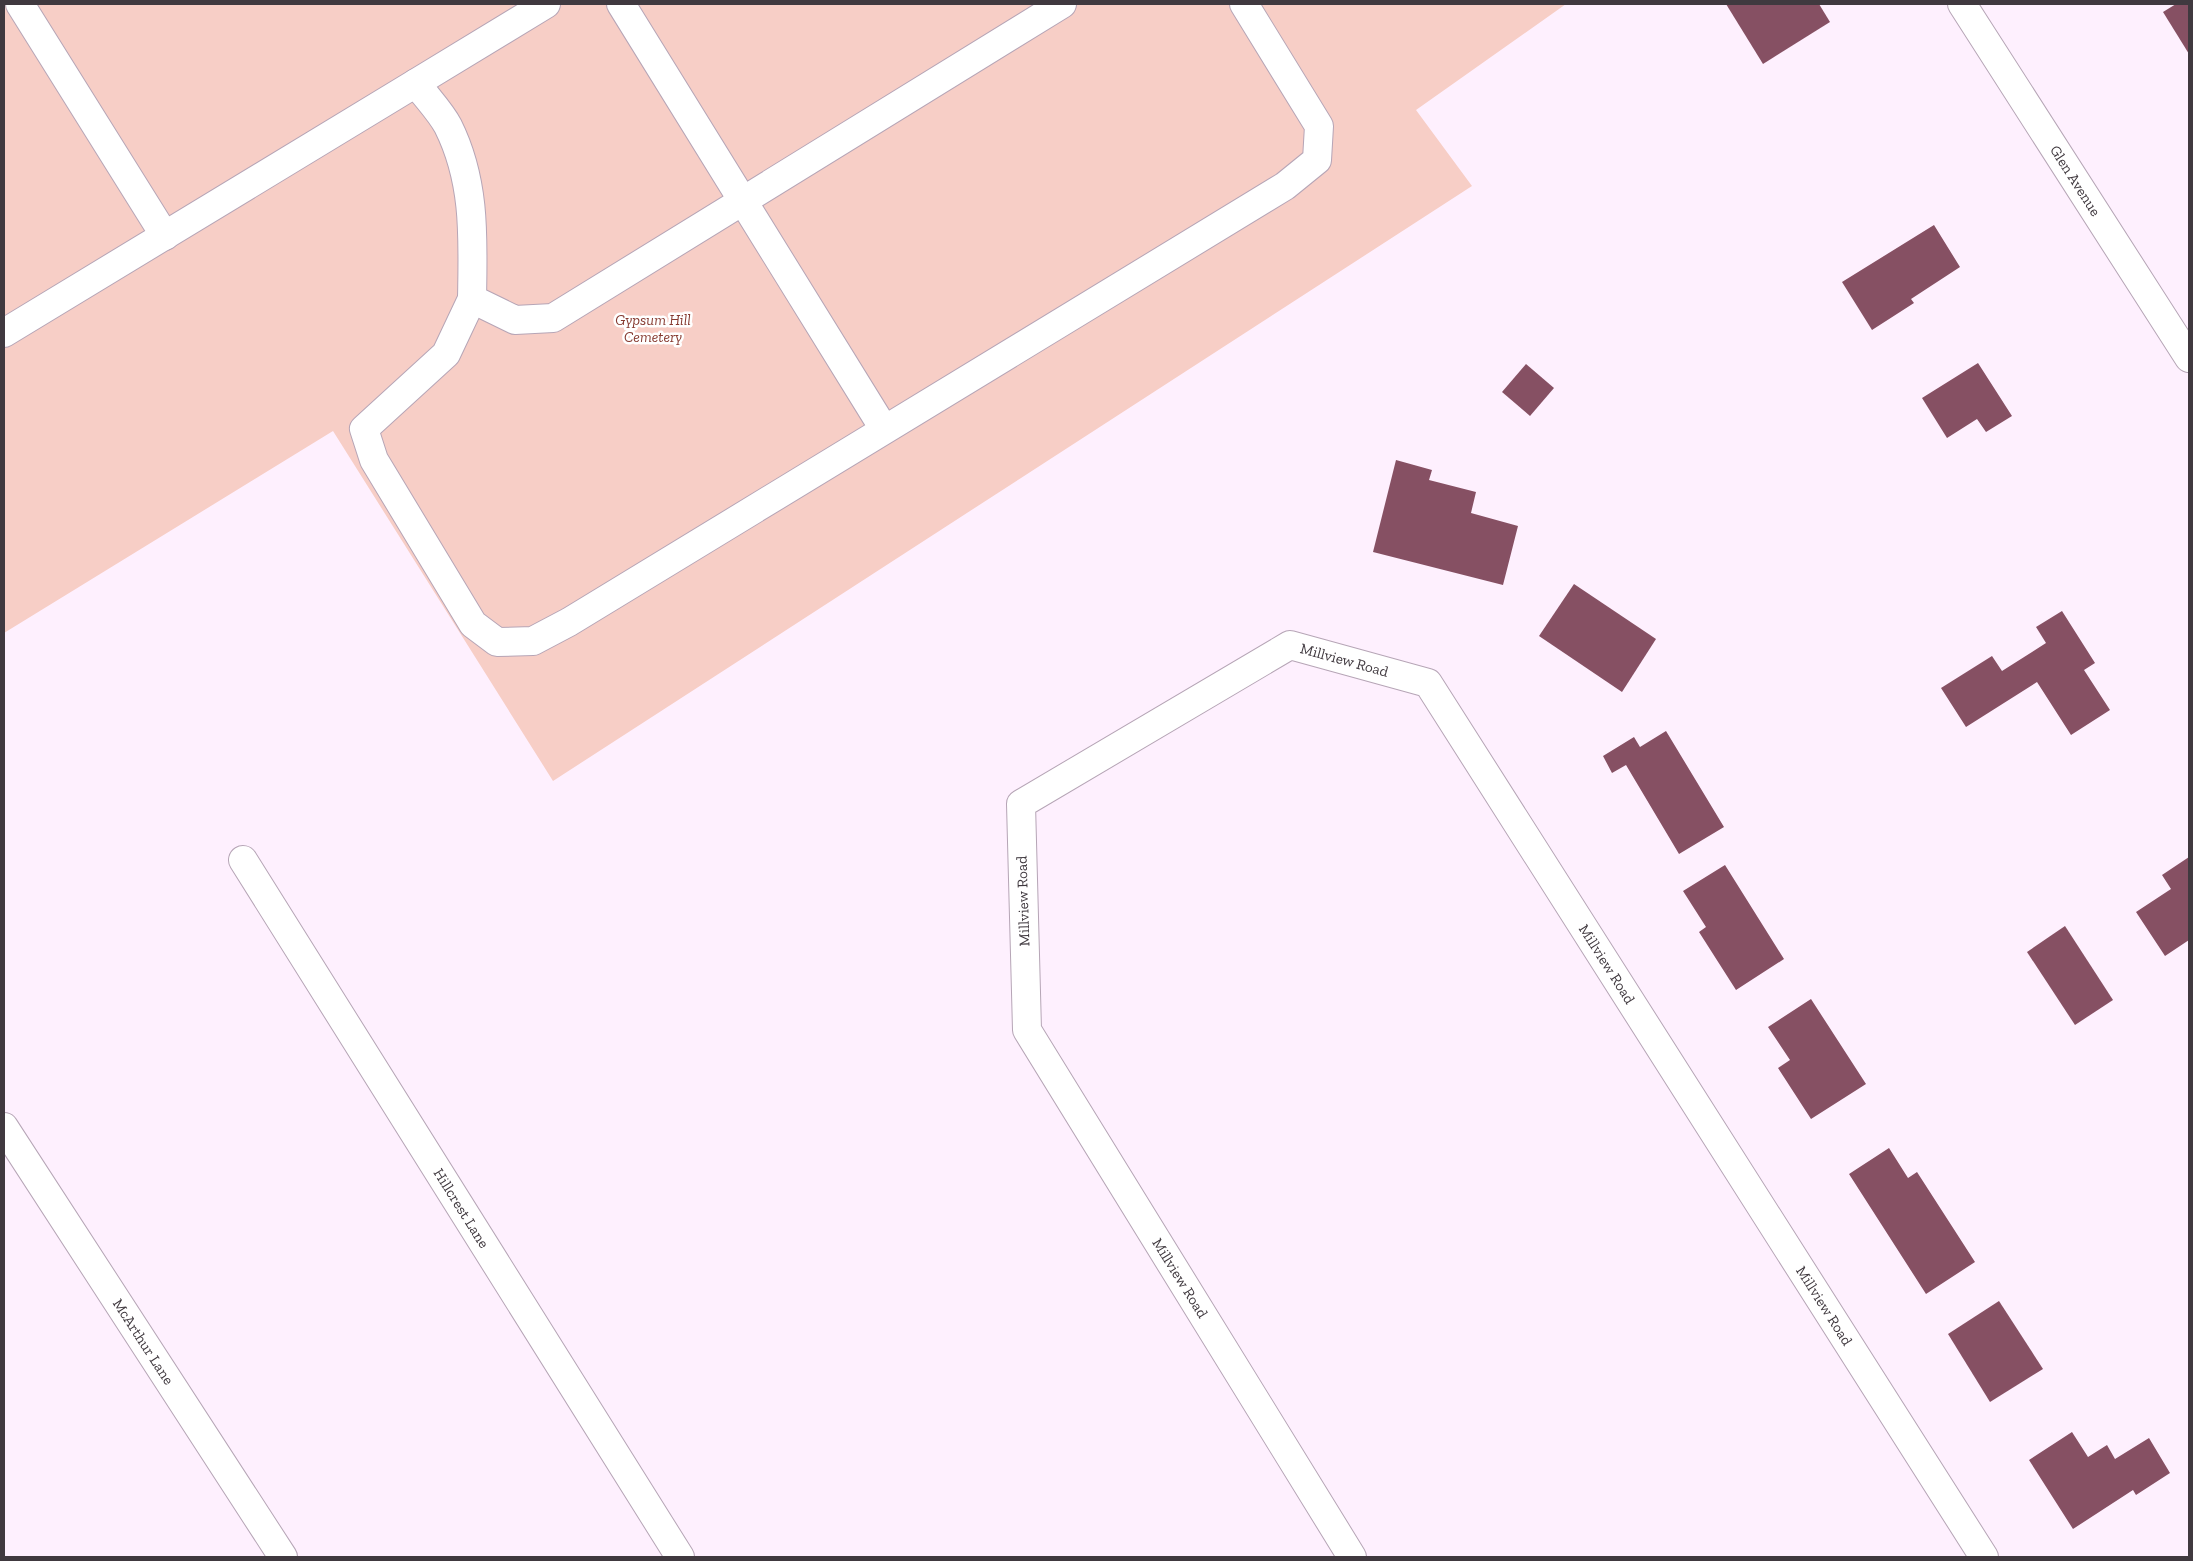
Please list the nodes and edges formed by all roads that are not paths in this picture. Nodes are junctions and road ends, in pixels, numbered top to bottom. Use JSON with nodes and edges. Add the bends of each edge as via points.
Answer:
{"nodes":[{"id":1,"x":546,"y":4,"type":"edge"},
{"id":2,"x":621,"y":4,"type":"edge"},
{"id":3,"x":1062,"y":4,"type":"edge"},
{"id":4,"x":1244,"y":4,"type":"edge"},
{"id":5,"x":1962,"y":4,"type":"edge"},
{"id":6,"x":16,"y":7,"type":"edge"},
{"id":7,"x":416,"y":83,"type":"junction"},
{"id":8,"x":743,"y":201,"type":"junction"},
{"id":9,"x":165,"y":236,"type":"junction"},
{"id":10,"x":472,"y":299,"type":"junction"},
{"id":11,"x":4,"y":333,"type":"edge"},
{"id":12,"x":2189,"y":358,"type":"edge"},
{"id":13,"x":884,"y":430,"type":"junction"},
{"id":14,"x":243,"y":860,"type":"dead end"},
{"id":15,"x":4,"y":1127,"type":"edge"},
{"id":16,"x":283,"y":1557,"type":"edge"},
{"id":17,"x":680,"y":1557,"type":"edge"},
{"id":18,"x":1352,"y":1557,"type":"edge"},
{"id":19,"x":1984,"y":1557,"type":"edge"}],
"edges":[{"from":1,"to":7,"type":"street"},
{"from":2,"to":8,"type":"street"},
{"from":3,"to":8,"type":"street"},
{"from":4,"to":13,"type":"street","via":[[1319,126],[1317,160],[1285,186]]},
{"from":5,"to":12,"type":"street","name":"Glen Avenue"},
{"from":6,"to":9,"type":"street"},
{"from":7,"to":9,"type":"street"},
{"from":7,"to":10,"type":"street","via":[[447,124],[462,157],[473,220]]},
{"from":8,"to":10,"type":"street","via":[[553,318],[515,320]]},
{"from":8,"to":13,"type":"street"},
{"from":9,"to":11,"type":"street"},
{"from":10,"to":13,"type":"street","via":[[446,354],[364,429],[374,460],[474,624],[497,642],[533,641],[561,626]]},
{"from":14,"to":17,"type":"street","name":"Hillcrest Lane"},
{"from":15,"to":16,"type":"street","name":"McArthur Lane"},
{"from":18,"to":19,"type":"street","name":"Millview Road","via":[[1027,1030],[1021,804],[1290,645],[1428,683]]}]}
